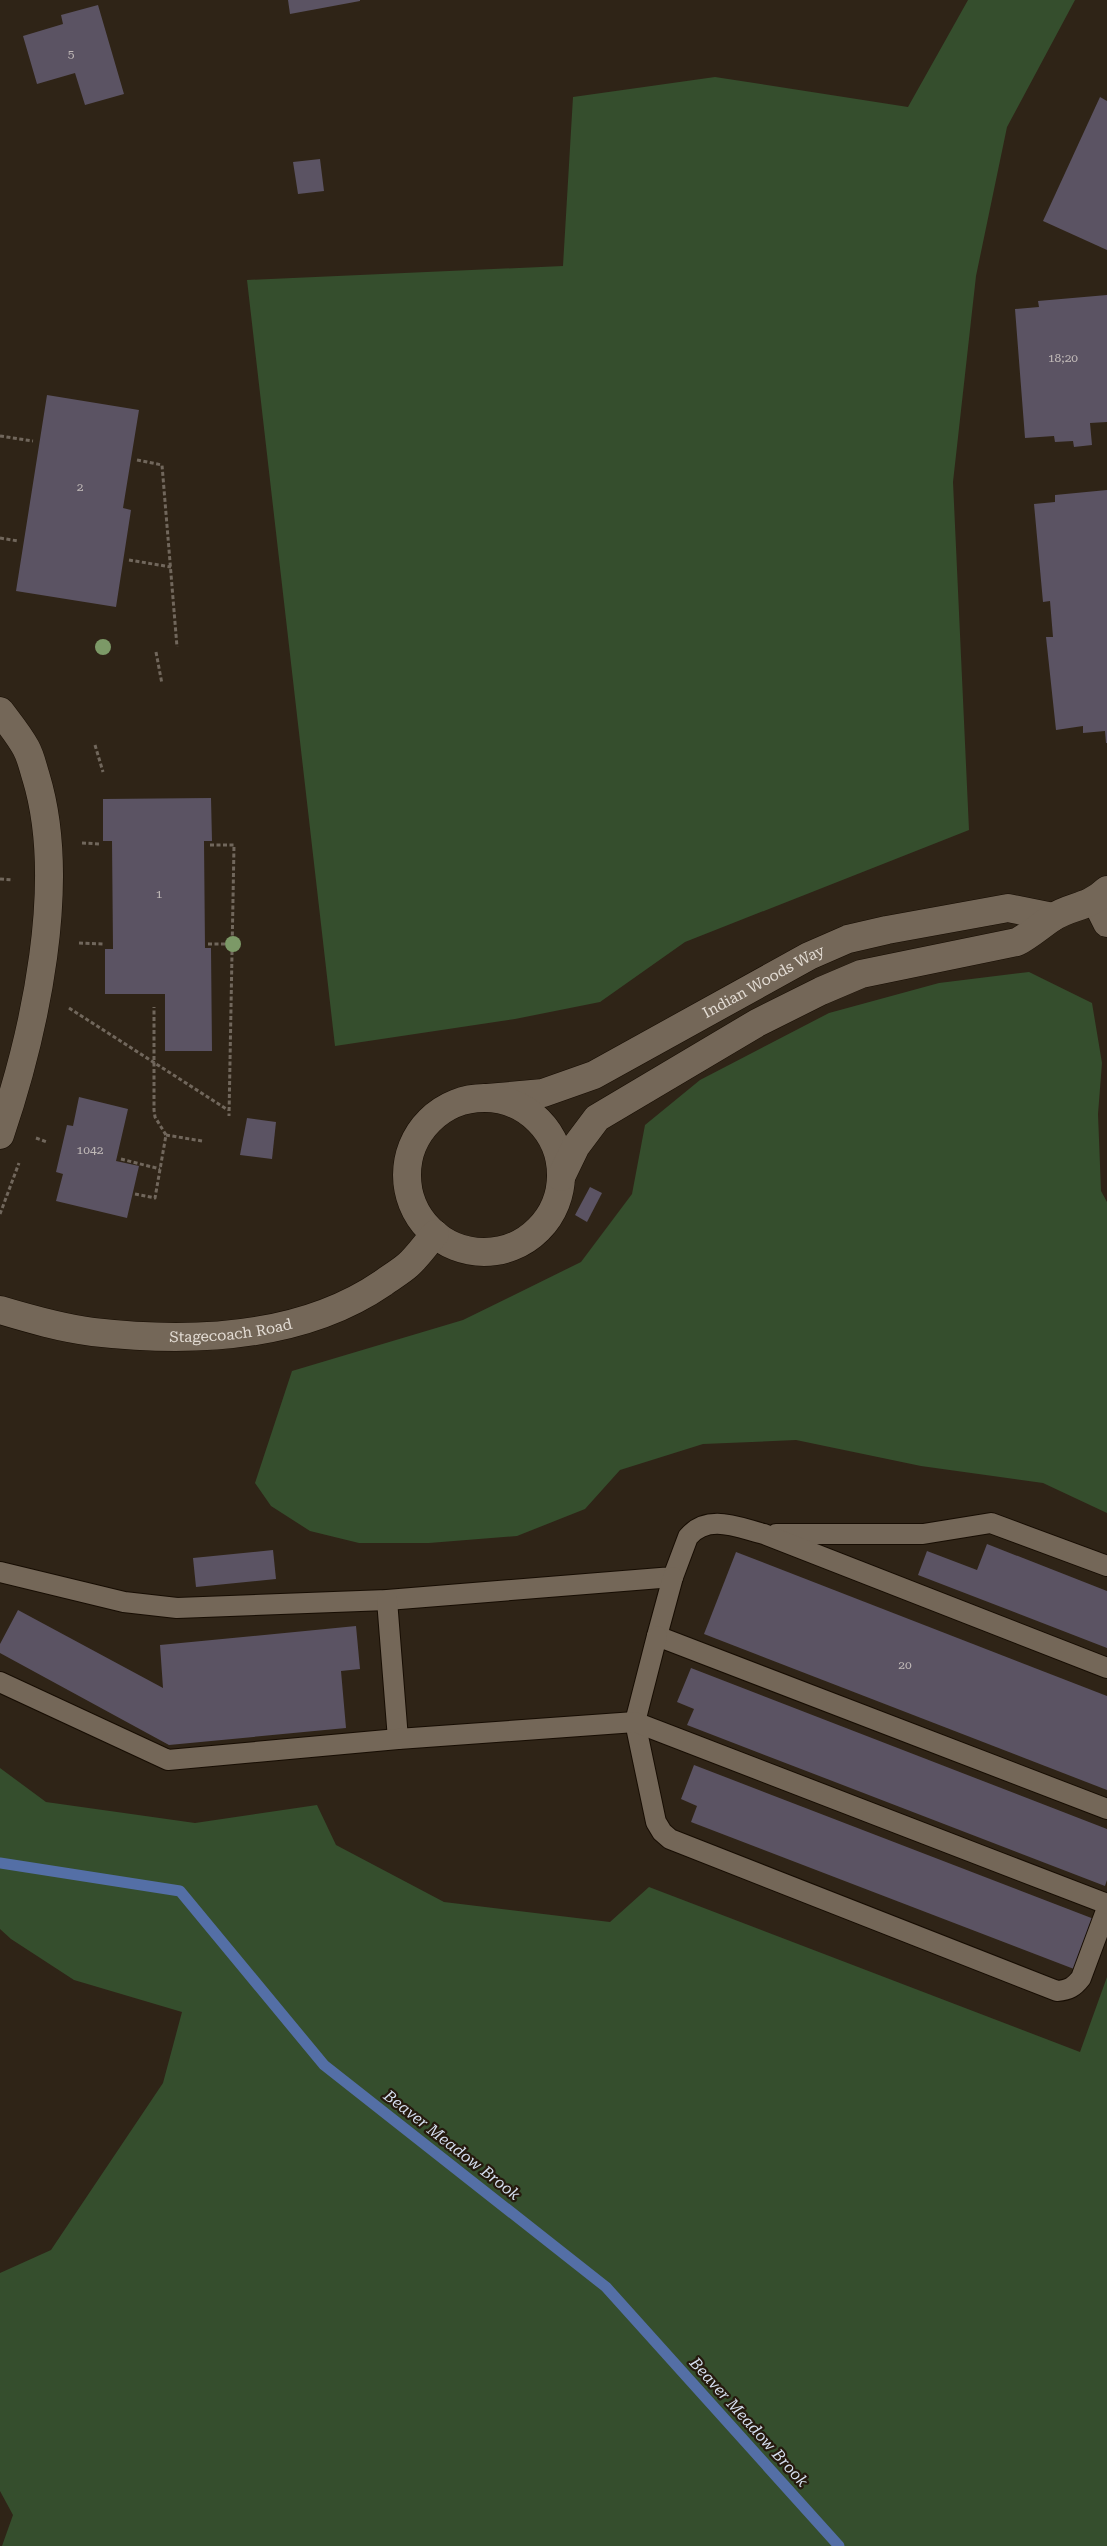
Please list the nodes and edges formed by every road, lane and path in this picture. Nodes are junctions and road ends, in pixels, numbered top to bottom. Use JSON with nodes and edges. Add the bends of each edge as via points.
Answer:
{"nodes":[{"id":1,"x":0,"y":436,"type":"edge"},
{"id":2,"x":33,"y":442,"type":"dead end"},
{"id":3,"x":137,"y":460,"type":"dead end"},
{"id":4,"x":0,"y":538,"type":"edge"},
{"id":5,"x":18,"y":541,"type":"dead end"},
{"id":6,"x":129,"y":560,"type":"dead end"},
{"id":7,"x":171,"y":567,"type":"junction"},
{"id":8,"x":177,"y":646,"type":"dead end"},
{"id":9,"x":156,"y":652,"type":"dead end"},
{"id":10,"x":162,"y":684,"type":"dead end"},
{"id":11,"x":0,"y":711,"type":"edge"},
{"id":12,"x":95,"y":744,"type":"dead end"},
{"id":13,"x":103,"y":772,"type":"dead end"},
{"id":14,"x":77,"y":843,"type":"dead end"},
{"id":15,"x":101,"y":844,"type":"dead end"},
{"id":16,"x":210,"y":845,"type":"dead end"},
{"id":17,"x":16,"y":872,"type":"dead end"},
{"id":18,"x":0,"y":879,"type":"edge"},
{"id":19,"x":1103,"y":904,"type":"edge"},
{"id":20,"x":1054,"y":917,"type":"junction"},
{"id":21,"x":76,"y":942,"type":"dead end"},
{"id":22,"x":105,"y":944,"type":"dead end"},
{"id":23,"x":208,"y":944,"type":"dead end"},
{"id":24,"x":233,"y":944,"type":"junction"},
{"id":25,"x":62,"y":1004,"type":"dead end"},
{"id":26,"x":154,"y":1007,"type":"dead end"},
{"id":27,"x":155,"y":1064,"type":"junction"},
{"id":28,"x":487,"y":1098,"type":"junction"},
{"id":29,"x":229,"y":1111,"type":"junction"},
{"id":30,"x":229,"y":1116,"type":"dead end"},
{"id":31,"x":0,"y":1135,"type":"edge"},
{"id":32,"x":166,"y":1135,"type":"junction"},
{"id":33,"x":28,"y":1136,"type":"dead end"},
{"id":34,"x":202,"y":1141,"type":"dead end"},
{"id":35,"x":48,"y":1142,"type":"dead end"},
{"id":36,"x":121,"y":1159,"type":"dead end"},
{"id":37,"x":160,"y":1169,"type":"junction"},
{"id":38,"x":561,"y":1177,"type":"junction"},
{"id":39,"x":135,"y":1194,"type":"dead end"},
{"id":40,"x":435,"y":1234,"type":"junction"},
{"id":41,"x":0,"y":1310,"type":"edge"},
{"id":42,"x":764,"y":1534,"type":"junction"},
{"id":43,"x":1107,"y":1566,"type":"edge"},
{"id":44,"x":0,"y":1572,"type":"edge"},
{"id":45,"x":673,"y":1576,"type":"junction"},
{"id":46,"x":387,"y":1600,"type":"junction"},
{"id":47,"x":658,"y":1636,"type":"junction"},
{"id":48,"x":1107,"y":1668,"type":"edge"},
{"id":49,"x":0,"y":1682,"type":"edge"},
{"id":50,"x":635,"y":1722,"type":"junction"},
{"id":51,"x":398,"y":1740,"type":"junction"},
{"id":52,"x":1107,"y":1809,"type":"edge"},
{"id":53,"x":1107,"y":1904,"type":"edge"},
{"id":54,"x":1107,"y":1908,"type":"edge"}],
"edges":[{"from":1,"to":2,"type":"path"},
{"from":3,"to":7,"type":"path","via":[[162,466]]},
{"from":4,"to":5,"type":"path"},
{"from":6,"to":7,"type":"path"},
{"from":7,"to":8,"type":"path"},
{"from":9,"to":10,"type":"path"},
{"from":11,"to":31,"type":"street","via":[[27,749],[44,804],[50,862],[38,987],[25,1054]]},
{"from":12,"to":13,"type":"path"},
{"from":14,"to":15,"type":"path"},
{"from":16,"to":24,"type":"path","via":[[234,845]]},
{"from":17,"to":18,"type":"path","via":[[16,880]]},
{"from":19,"to":20,"type":"street"},
{"from":20,"to":28,"type":"street","name":"Indian Woods Way","via":[[1008,908],[848,939],[809,956],[594,1075],[544,1093]]},
{"from":20,"to":38,"type":"street","via":[[1035,933],[1017,942],[861,974],[821,990],[757,1023],[597,1118],[576,1146]]},
{"from":21,"to":22,"type":"path"},
{"from":23,"to":24,"type":"path"},
{"from":24,"to":29,"type":"path"},
{"from":25,"to":27,"type":"path"},
{"from":26,"to":27,"type":"path"},
{"from":27,"to":29,"type":"path"},
{"from":27,"to":32,"type":"path","via":[[155,1117]]},
{"from":28,"to":38,"type":"street","via":[[516,1105],[541,1122],[556,1148]]},
{"from":28,"to":40,"type":"street","via":[[456,1103],[441,1111],[429,1120],[412,1148],[407,1179],[409,1194],[424,1223]]},
{"from":29,"to":30,"type":"path"},
{"from":32,"to":34,"type":"path"},
{"from":32,"to":37,"type":"path"},
{"from":33,"to":35,"type":"path"},
{"from":36,"to":37,"type":"path"},
{"from":37,"to":39,"type":"path","via":[[155,1198]]},
{"from":38,"to":40,"type":"street","via":[[559,1194],[548,1218],[516,1245],[500,1250],[466,1250]]},
{"from":40,"to":41,"type":"street","name":"Stagecoach Road","via":[[407,1266],[367,1294],[327,1313],[279,1328],[215,1335],[146,1336],[91,1332]]},
{"from":42,"to":43,"type":"lane","via":[[923,1534],[991,1523]]},
{"from":42,"to":45,"type":"lane","via":[[719,1523],[703,1526],[688,1537]]},
{"from":42,"to":48,"type":"lane"},
{"from":44,"to":46,"type":"lane","via":[[124,1602],[177,1608]]},
{"from":45,"to":46,"type":"lane"},
{"from":45,"to":47,"type":"lane"},
{"from":46,"to":51,"type":"lane"},
{"from":47,"to":50,"type":"lane"},
{"from":47,"to":52,"type":"lane"},
{"from":49,"to":51,"type":"lane","via":[[168,1760]]},
{"from":50,"to":51,"type":"lane"},
{"from":50,"to":53,"type":"lane"},
{"from":50,"to":54,"type":"lane","via":[[656,1822],[662,1832],[681,1845],[1057,1991],[1075,1986],[1080,1978]]}]}
